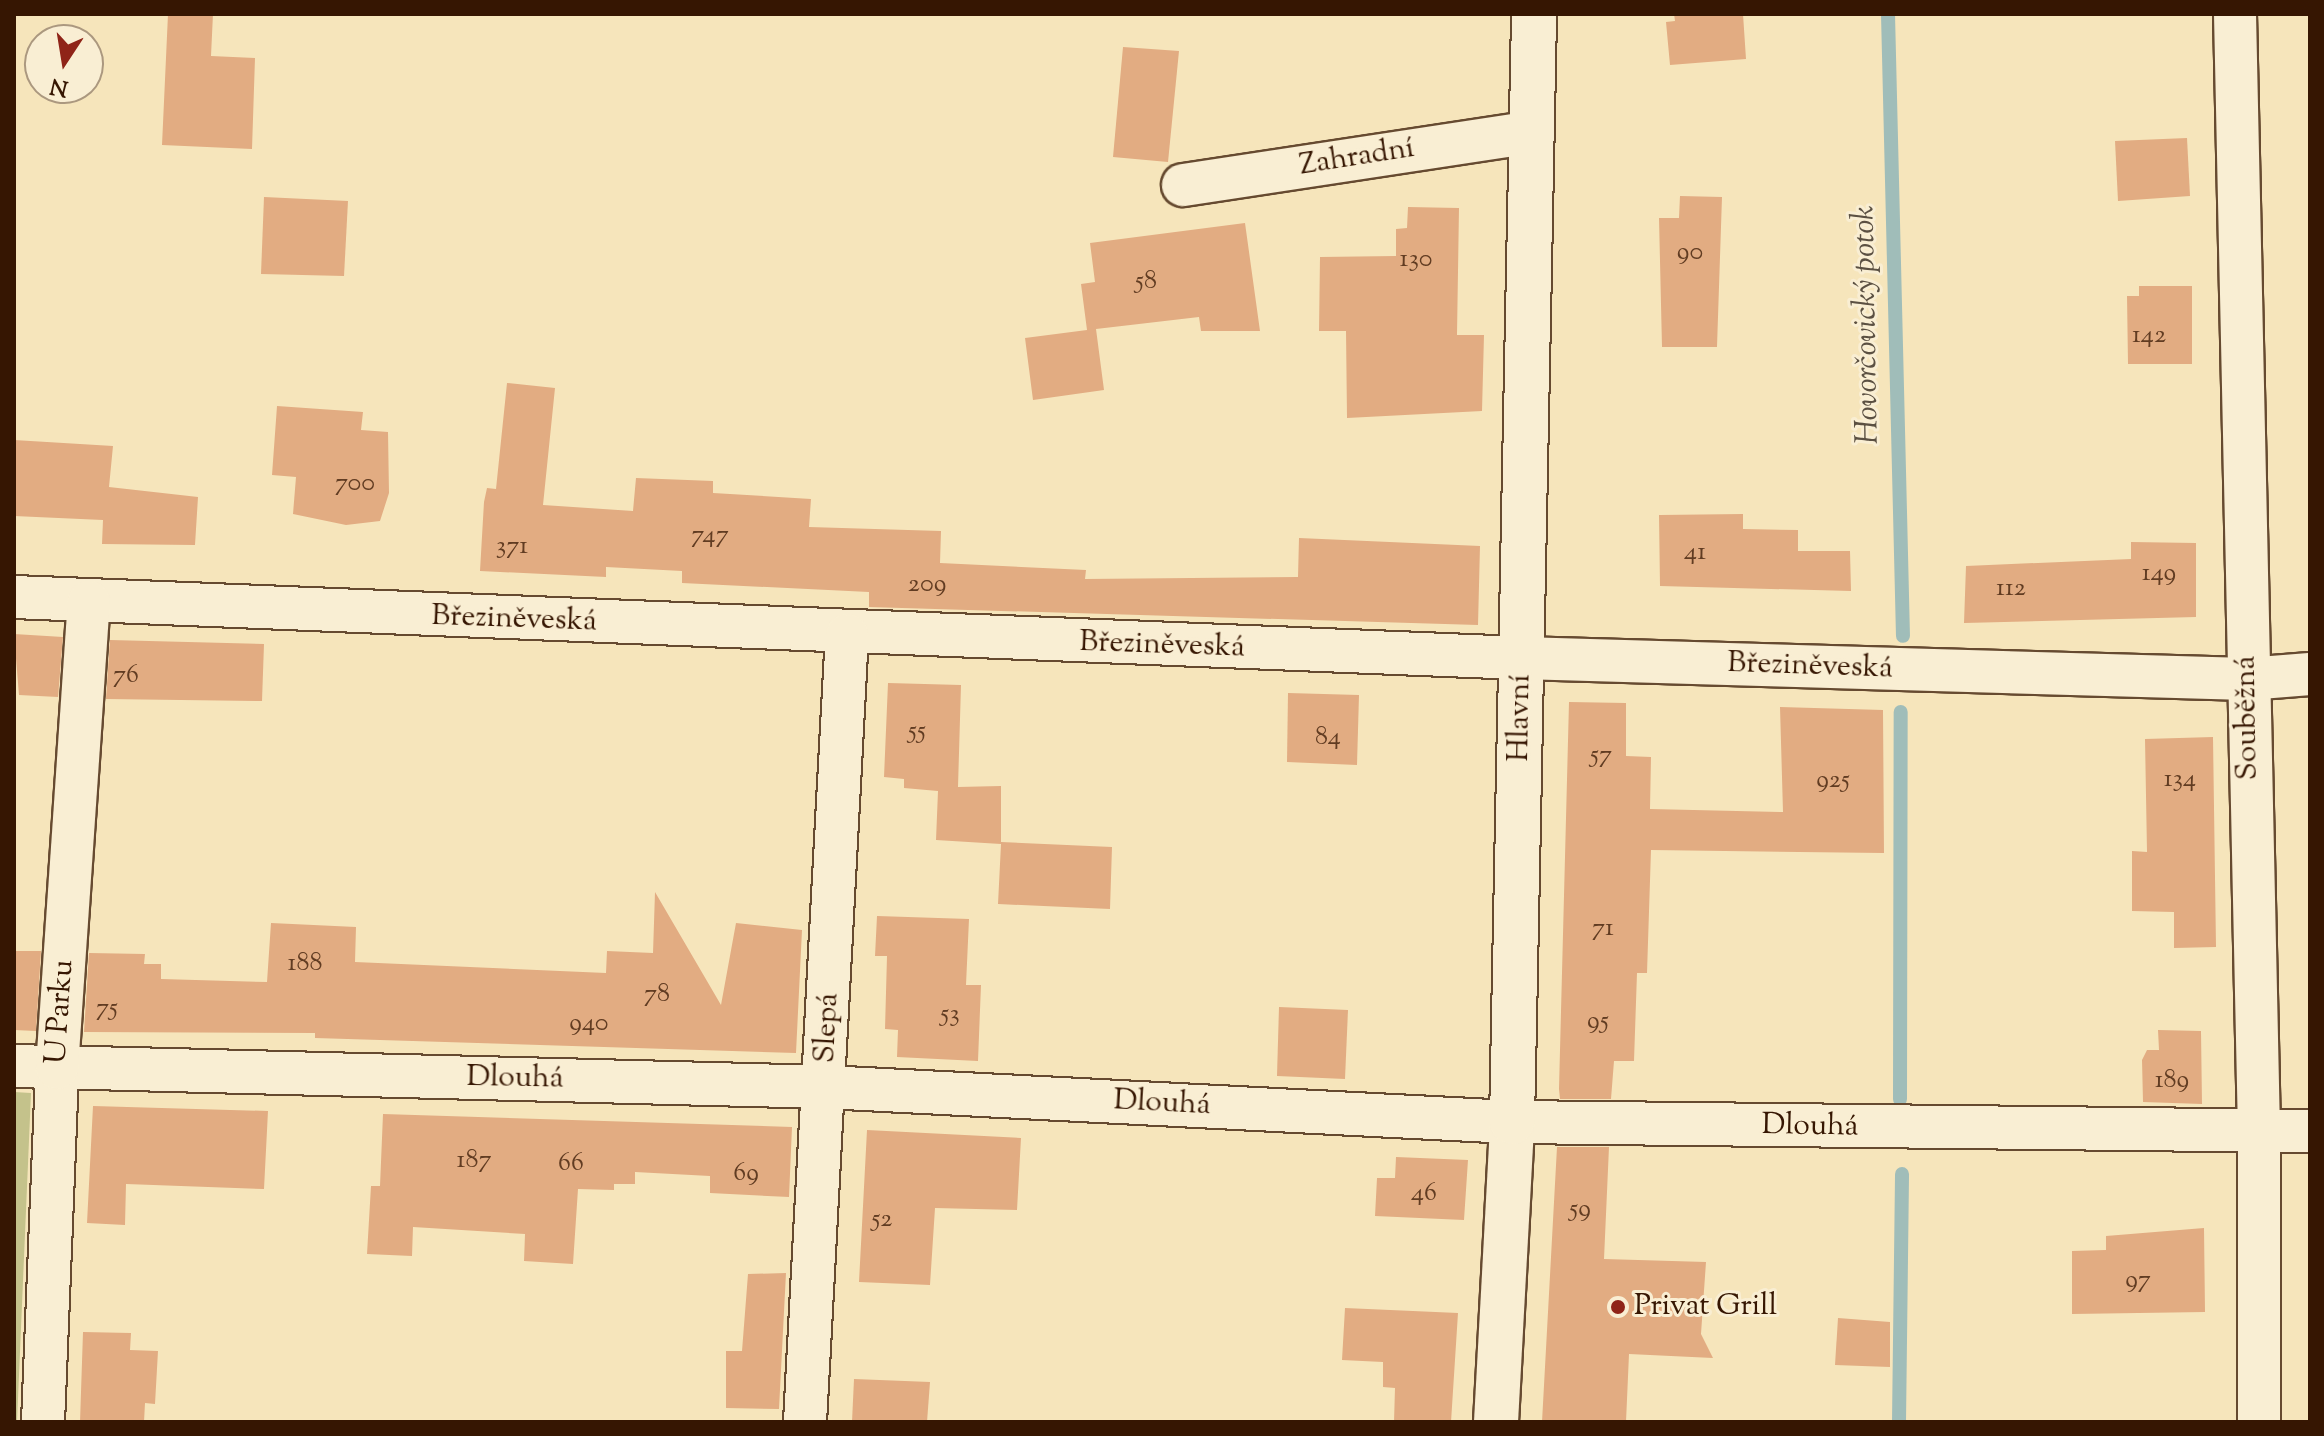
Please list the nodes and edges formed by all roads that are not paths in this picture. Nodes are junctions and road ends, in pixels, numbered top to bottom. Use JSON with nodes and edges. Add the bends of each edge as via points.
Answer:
{"nodes":[{"id":1,"x":1534,"y":14,"type":"edge"},
{"id":2,"x":2235,"y":14,"type":"edge"},
{"id":3,"x":1532,"y":132,"type":"junction"},
{"id":4,"x":1183,"y":185,"type":"dead end"},
{"id":5,"x":14,"y":597,"type":"edge"},
{"id":6,"x":89,"y":602,"type":"junction"},
{"id":7,"x":847,"y":635,"type":"junction"},
{"id":8,"x":1521,"y":658,"type":"junction"},
{"id":9,"x":2310,"y":674,"type":"edge"},
{"id":10,"x":2247,"y":679,"type":"junction"},
{"id":11,"x":14,"y":1066,"type":"edge"},
{"id":12,"x":57,"y":1068,"type":"junction"},
{"id":13,"x":825,"y":1087,"type":"junction"},
{"id":14,"x":1512,"y":1122,"type":"junction"},
{"id":15,"x":2310,"y":1131,"type":"edge"},
{"id":16,"x":2259,"y":1135,"type":"junction"},
{"id":17,"x":43,"y":1422,"type":"edge"},
{"id":18,"x":805,"y":1422,"type":"edge"},
{"id":19,"x":1496,"y":1422,"type":"edge"},
{"id":20,"x":2259,"y":1422,"type":"edge"}],
"edges":[{"from":1,"to":3,"type":"street","name":"Hlavní"},
{"from":2,"to":10,"type":"street","name":"Souběžná"},
{"from":3,"to":4,"type":"street","name":"Zahradní"},
{"from":3,"to":8,"type":"street","name":"Hlavní"},
{"from":5,"to":6,"type":"street","name":"Březiněveská"},
{"from":6,"to":7,"type":"street","name":"Březiněveská"},
{"from":6,"to":12,"type":"street","name":"U Parku"},
{"from":7,"to":8,"type":"street","name":"Březiněveská"},
{"from":7,"to":13,"type":"street","name":"Slepá"},
{"from":8,"to":10,"type":"street","name":"Březiněveská"},
{"from":8,"to":14,"type":"street","name":"Hlavní"},
{"from":9,"to":10,"type":"street","name":"Březiněveská"},
{"from":10,"to":16,"type":"street","name":"Souběžná"},
{"from":11,"to":12,"type":"street","name":"Dlouhá"},
{"from":12,"to":13,"type":"street","name":"Dlouhá"},
{"from":12,"to":17,"type":"street","name":"U Parku"},
{"from":13,"to":14,"type":"street","name":"Dlouhá"},
{"from":13,"to":18,"type":"street","name":"Slepá"},
{"from":14,"to":16,"type":"street","name":"Dlouhá"},
{"from":14,"to":19,"type":"street","name":"Hlavní"},
{"from":15,"to":16,"type":"street","name":"Dlouhá"},
{"from":16,"to":20,"type":"street","name":"Souběžná"}]}
